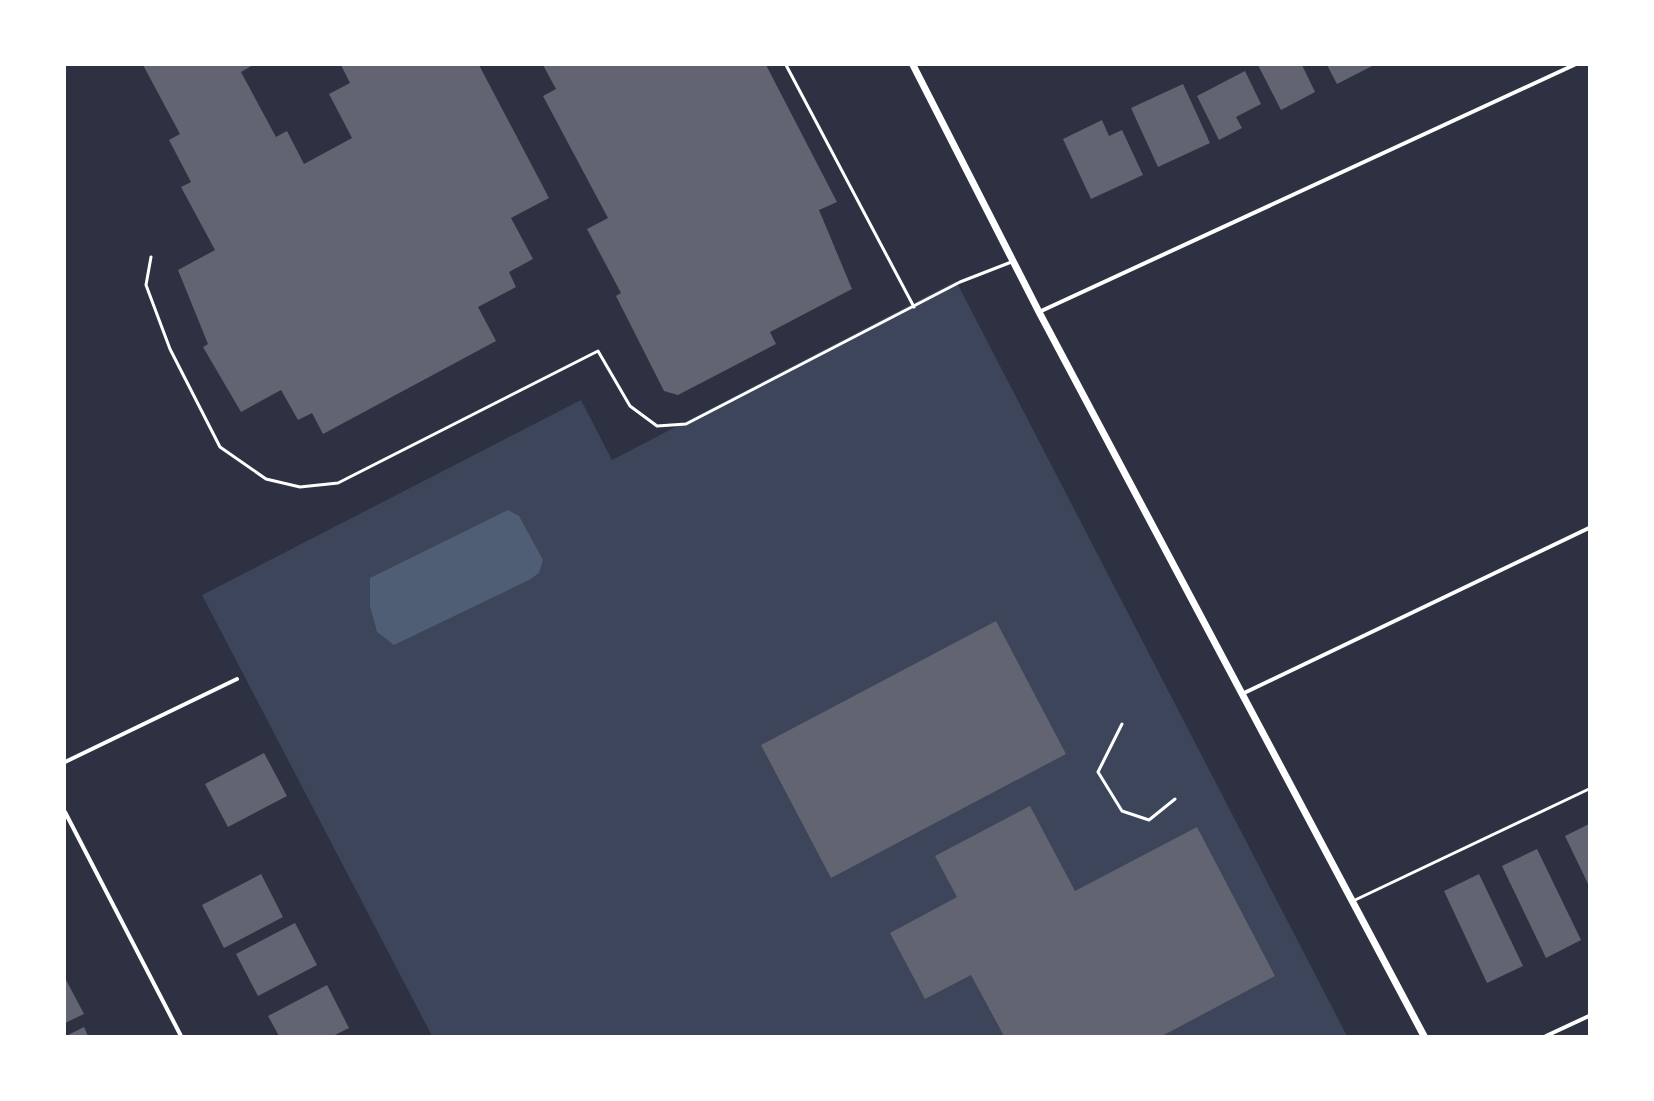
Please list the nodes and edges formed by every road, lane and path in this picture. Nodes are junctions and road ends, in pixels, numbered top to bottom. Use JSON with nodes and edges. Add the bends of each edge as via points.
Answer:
{"nodes":[{"id":1,"x":786,"y":65,"type":"edge"},
{"id":2,"x":913,"y":65,"type":"edge"},
{"id":3,"x":1574,"y":65,"type":"edge"},
{"id":4,"x":151,"y":257,"type":"dead end"},
{"id":5,"x":1014,"y":261,"type":"junction"},
{"id":6,"x":914,"y":306,"type":"junction"},
{"id":7,"x":1039,"y":312,"type":"junction"},
{"id":8,"x":1589,"y":528,"type":"edge"},
{"id":9,"x":237,"y":679,"type":"dead end"},
{"id":10,"x":1242,"y":694,"type":"junction"},
{"id":11,"x":1122,"y":724,"type":"dead end"},
{"id":12,"x":65,"y":762,"type":"edge"},
{"id":13,"x":1589,"y":789,"type":"edge"},
{"id":14,"x":1175,"y":799,"type":"dead end"},
{"id":15,"x":65,"y":812,"type":"edge"},
{"id":16,"x":1353,"y":901,"type":"junction"},
{"id":17,"x":1589,"y":1016,"type":"edge"},
{"id":18,"x":181,"y":1036,"type":"edge"},
{"id":19,"x":1424,"y":1036,"type":"edge"},
{"id":20,"x":1546,"y":1036,"type":"edge"}],
"edges":[{"from":1,"to":6,"type":"lane"},
{"from":2,"to":5,"type":"street"},
{"from":3,"to":7,"type":"street"},
{"from":4,"to":6,"type":"lane","via":[[146,285],[170,349],[220,446],[266,479],[300,487],[338,482],[598,351],[630,406],[657,426],[686,424]]},
{"from":5,"to":6,"type":"lane","via":[[960,282]]},
{"from":5,"to":7,"type":"street"},
{"from":7,"to":10,"type":"street"},
{"from":8,"to":10,"type":"street"},
{"from":9,"to":12,"type":"street"},
{"from":10,"to":16,"type":"street"},
{"from":11,"to":14,"type":"lane","via":[[1098,772],[1122,811],[1149,820]]},
{"from":13,"to":16,"type":"lane"},
{"from":15,"to":18,"type":"street"},
{"from":16,"to":19,"type":"street"},
{"from":17,"to":20,"type":"street"}]}
